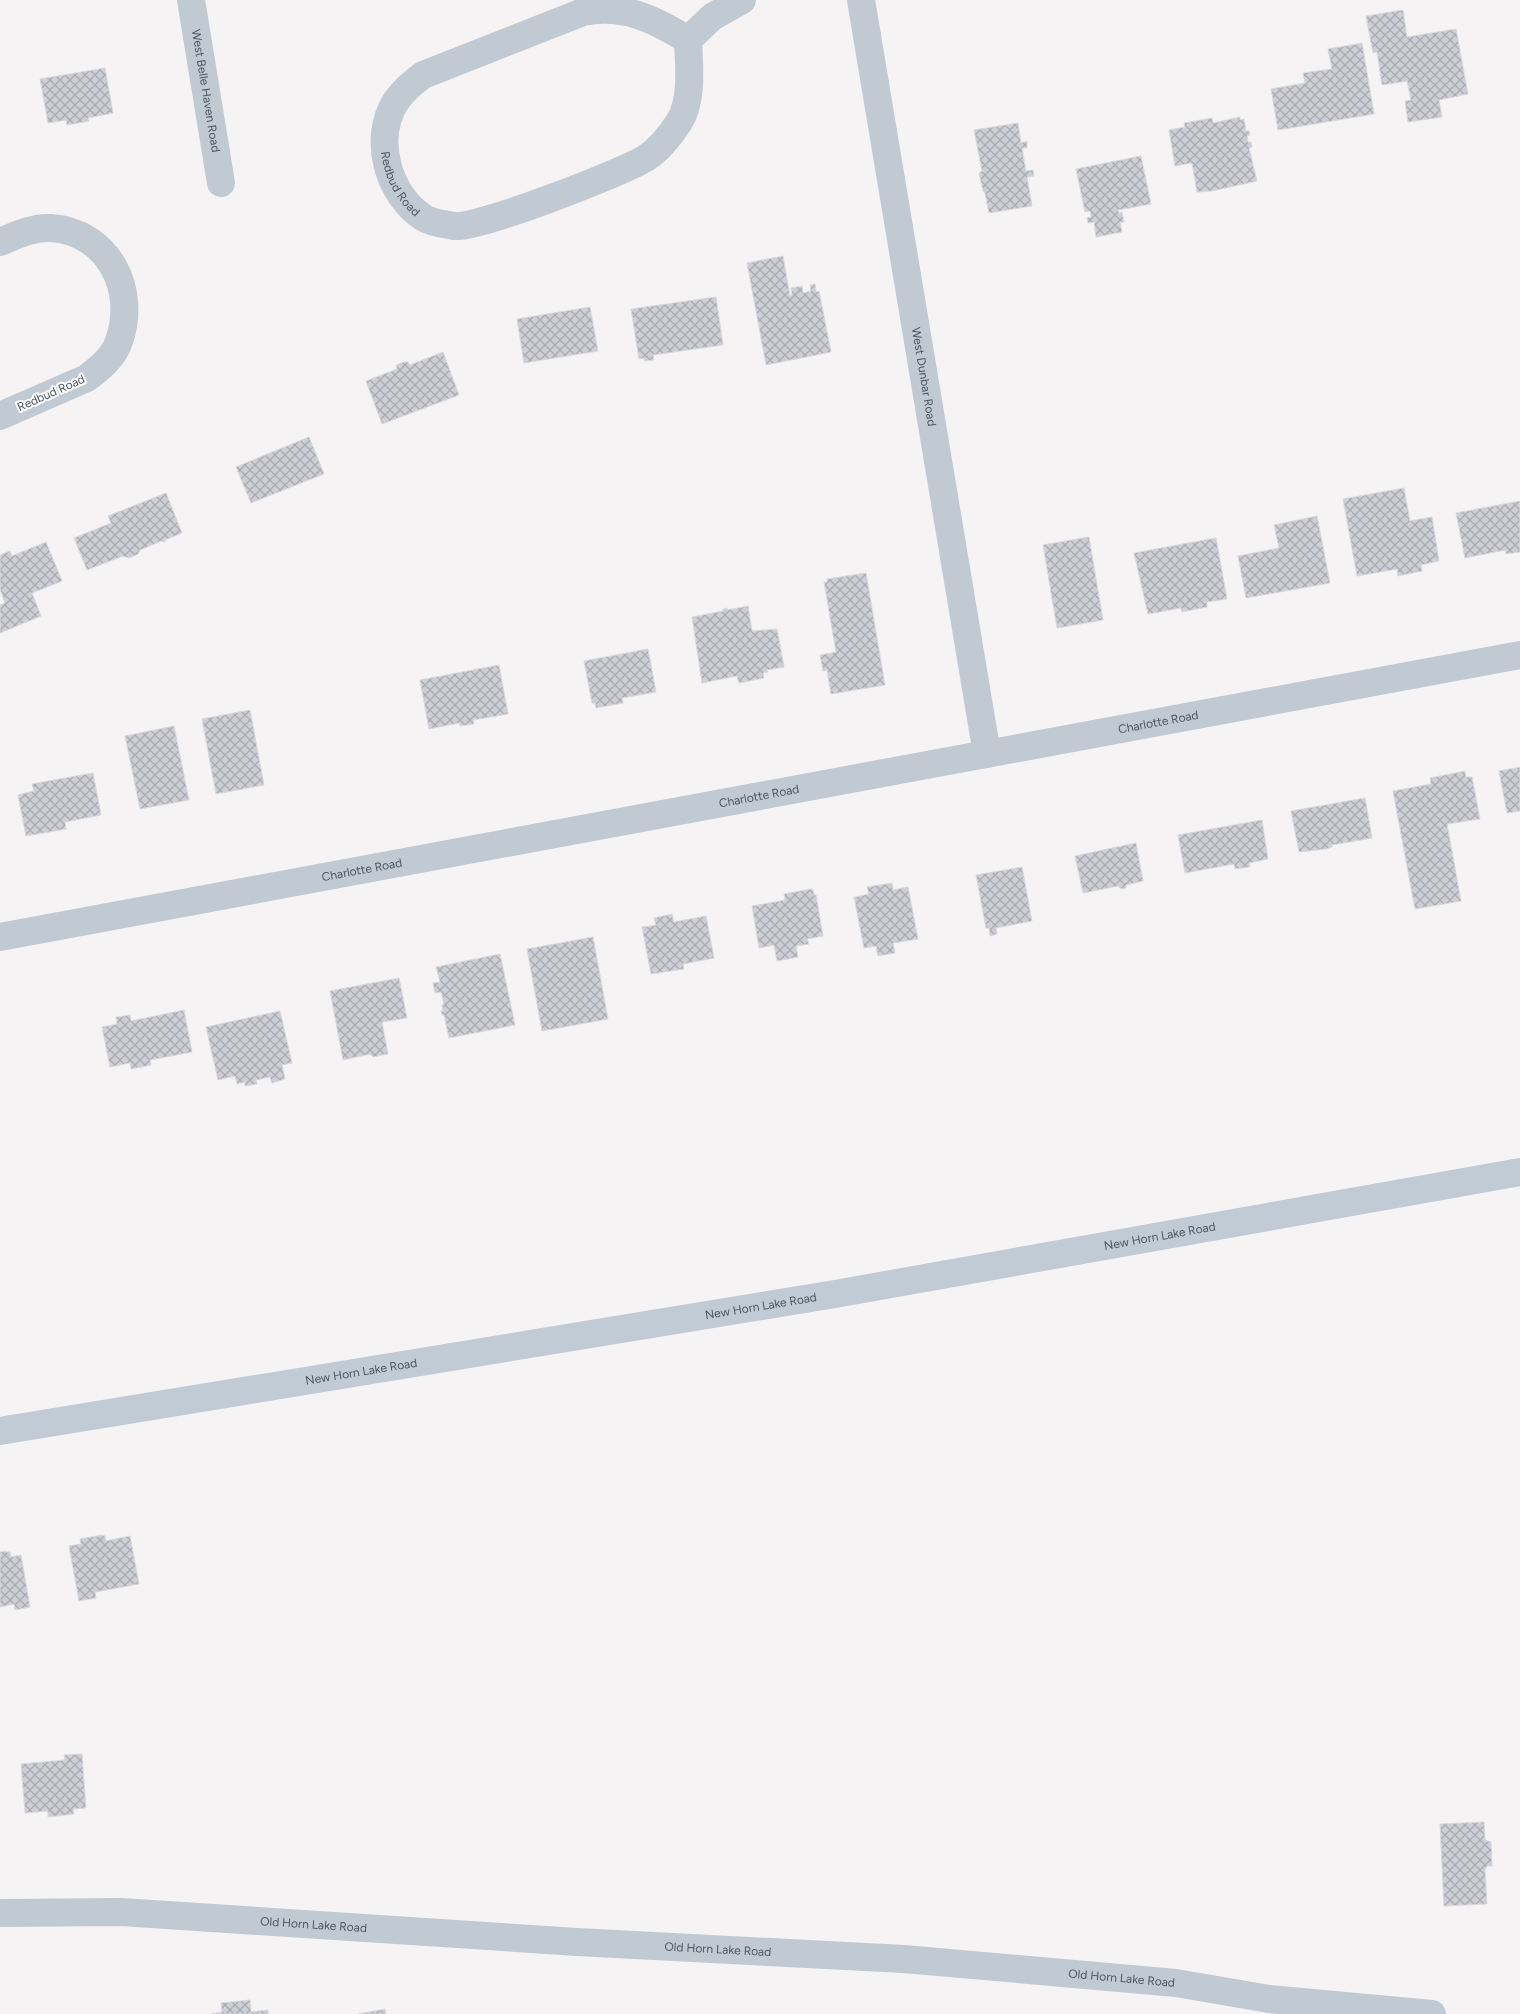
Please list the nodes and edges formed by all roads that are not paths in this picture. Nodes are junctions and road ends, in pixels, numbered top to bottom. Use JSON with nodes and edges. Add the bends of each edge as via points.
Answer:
{"nodes":[{"id":1,"x":191,"y":0,"type":"edge"},
{"id":2,"x":742,"y":0,"type":"edge"},
{"id":3,"x":861,"y":0,"type":"edge"},
{"id":4,"x":688,"y":40,"type":"junction"},
{"id":5,"x":221,"y":183,"type":"dead end"},
{"id":6,"x":0,"y":242,"type":"edge"},
{"id":7,"x":0,"y":416,"type":"edge"},
{"id":8,"x":1520,"y":655,"type":"edge"},
{"id":9,"x":987,"y":754,"type":"junction"},
{"id":10,"x":0,"y":937,"type":"edge"},
{"id":11,"x":1520,"y":1172,"type":"edge"},
{"id":12,"x":0,"y":1431,"type":"edge"},
{"id":13,"x":0,"y":1913,"type":"edge"},
{"id":14,"x":1432,"y":2014,"type":"edge"}],
"edges":[{"from":1,"to":5,"type":"street","name":"West Belle Haven Road"},
{"from":2,"to":4,"type":"street","via":[[712,16]]},
{"from":3,"to":9,"type":"street","name":"West Dunbar Road"},
{"from":4,"to":4,"type":"street","name":"Redbud Road","via":[[646,17],[597,9],[582,12],[423,75],[407,86],[395,102],[385,128],[386,155],[393,183],[406,204],[426,220],[457,226],[486,221],[630,166],[662,146],[681,120],[689,93]]},
{"from":6,"to":7,"type":"street","name":"Redbud Road","via":[[25,232],[50,228],[80,236],[94,244],[116,268],[125,307],[119,342],[99,369],[87,378]]},
{"from":8,"to":9,"type":"street","name":"Charlotte Road"},
{"from":9,"to":10,"type":"street","name":"Charlotte Road"},
{"from":11,"to":12,"type":"main road","name":"New Horn Lake Road","via":[[835,1294]]},
{"from":13,"to":14,"type":"street","name":"Old Horn Lake Road","via":[[122,1912],[587,1943],[904,1959],[1176,1983],[1269,1999]]}]}
